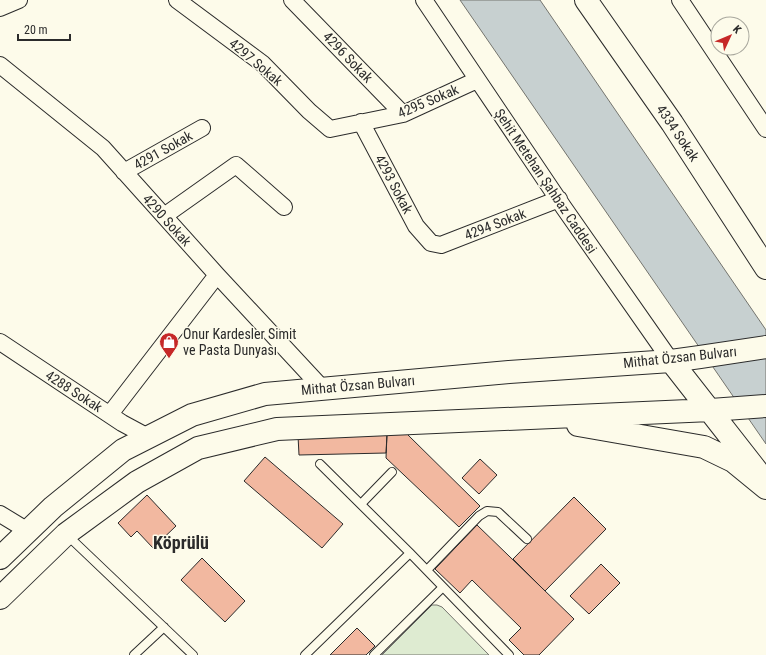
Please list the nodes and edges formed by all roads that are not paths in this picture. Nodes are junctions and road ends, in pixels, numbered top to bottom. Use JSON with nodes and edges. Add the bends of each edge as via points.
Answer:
{"nodes":[{"id":1,"x":19,"y":0,"type":"edge"},
{"id":2,"x":177,"y":0,"type":"edge"},
{"id":3,"x":292,"y":0,"type":"edge"},
{"id":4,"x":424,"y":0,"type":"edge"},
{"id":5,"x":586,"y":0,"type":"edge"},
{"id":6,"x":680,"y":0,"type":"edge"},
{"id":7,"x":0,"y":8,"type":"edge"},
{"id":8,"x":0,"y":66,"type":"edge"},
{"id":9,"x":477,"y":80,"type":"junction"},
{"id":10,"x":404,"y":114,"type":"junction"},
{"id":11,"x":361,"y":122,"type":"junction"},
{"id":12,"x":202,"y":128,"type":"dead end"},
{"id":13,"x":330,"y":129,"type":"joint"},
{"id":14,"x":766,"y":129,"type":"edge"},
{"id":15,"x":124,"y":172,"type":"junction"},
{"id":16,"x":559,"y":200,"type":"junction"},
{"id":17,"x":284,"y":207,"type":"dead end"},
{"id":18,"x":164,"y":216,"type":"junction"},
{"id":19,"x":431,"y":243,"type":"joint"},
{"id":20,"x":766,"y":268,"type":"edge"},
{"id":21,"x":217,"y":275,"type":"junction"},
{"id":22,"x":0,"y":342,"type":"edge"},
{"id":23,"x":766,"y":347,"type":"edge"},
{"id":24,"x":700,"y":357,"type":"junction"},
{"id":25,"x":671,"y":360,"type":"junction"},
{"id":26,"x":322,"y":388,"type":"junction"},
{"id":27,"x":695,"y":391,"type":"junction"},
{"id":28,"x":766,"y":406,"type":"edge"},
{"id":29,"x":717,"y":410,"type":"junction"},
{"id":30,"x":110,"y":414,"type":"junction"},
{"id":31,"x":537,"y":418,"type":"junction"},
{"id":32,"x":148,"y":437,"type":"junction"},
{"id":33,"x":320,"y":464,"type":"dead end"},
{"id":34,"x":392,"y":472,"type":"dead end"},
{"id":35,"x":766,"y":484,"type":"edge"},
{"id":36,"x":766,"y":488,"type":"edge"},
{"id":37,"x":360,"y":504,"type":"junction"},
{"id":38,"x":0,"y":514,"type":"edge"},
{"id":39,"x":28,"y":531,"type":"junction"},
{"id":40,"x":66,"y":534,"type":"junction"},
{"id":41,"x":527,"y":539,"type":"dead end"},
{"id":42,"x":410,"y":553,"type":"junction"},
{"id":43,"x":0,"y":558,"type":"edge"},
{"id":44,"x":426,"y":570,"type":"junction"},
{"id":45,"x":443,"y":588,"type":"junction"},
{"id":46,"x":0,"y":598,"type":"edge"},
{"id":47,"x":164,"y":627,"type":"junction"},
{"id":48,"x":134,"y":655,"type":"edge"},
{"id":49,"x":193,"y":655,"type":"edge"},
{"id":50,"x":305,"y":655,"type":"edge"},
{"id":51,"x":374,"y":655,"type":"edge"},
{"id":52,"x":509,"y":655,"type":"edge"}],
"edges":[{"from":1,"to":7,"type":"street"},
{"from":2,"to":13,"type":"street","name":"4297 Sokak","via":[[263,64]]},
{"from":3,"to":10,"type":"street","name":"4296 Sokak"},
{"from":4,"to":9,"type":"street","name":"Şehit Metehan Şahbaz Caddesi"},
{"from":5,"to":20,"type":"main road","name":"4334 Sokak","via":[[672,123]]},
{"from":6,"to":14,"type":"street"},
{"from":8,"to":15,"type":"street","name":"4290 Sokak","via":[[103,148]]},
{"from":9,"to":10,"type":"street","name":"4295 Sokak"},
{"from":9,"to":16,"type":"street","name":"Şehit Metehan Şahbaz Caddesi"},
{"from":10,"to":11,"type":"street","name":"4295 Sokak"},
{"from":11,"to":13,"type":"street","name":"4295 Sokak"},
{"from":11,"to":19,"type":"street","name":"4293 Sokak","via":[[416,226]]},
{"from":12,"to":15,"type":"street","name":"4291 Sokak"},
{"from":15,"to":18,"type":"street","name":"4290 Sokak"},
{"from":16,"to":19,"type":"street","name":"4294 Sokak","via":[[441,245]]},
{"from":16,"to":25,"type":"street","name":"Şehit Metehan Şahbaz Caddesi"},
{"from":17,"to":18,"type":"street","via":[[236,165]]},
{"from":18,"to":21,"type":"street","name":"4290 Sokak"},
{"from":21,"to":26,"type":"street","name":"4290 Sokak"},
{"from":21,"to":30,"type":"street"},
{"from":22,"to":30,"type":"street","name":"4288 Sokak"},
{"from":23,"to":24,"type":"main road","name":"Mithat Özsan Bulvarı"},
{"from":24,"to":25,"type":"main road","name":"Mithat Özsan Bulvarı"},
{"from":24,"to":27,"type":"main road","via":[[695,364],[693,377]]},
{"from":25,"to":26,"type":"main road","name":"Mithat Özsan Bulvarı"},
{"from":25,"to":27,"type":"main road"},
{"from":26,"to":32,"type":"main road","name":"Mithat Özsan Bulvarı","via":[[265,394],[192,415]]},
{"from":27,"to":29,"type":"main road"},
{"from":28,"to":29,"type":"main road"},
{"from":29,"to":31,"type":"main road"},
{"from":29,"to":35,"type":"main road"},
{"from":30,"to":32,"type":"street","name":"4288 Sokak"},
{"from":31,"to":36,"type":"main road","via":[[704,447],[733,461]]},
{"from":31,"to":40,"type":"main road","via":[[277,429],[198,448],[137,482]]},
{"from":32,"to":39,"type":"main road","name":"Mithat Özsan Bulvarı","via":[[123,450]]},
{"from":33,"to":37,"type":"lane"},
{"from":34,"to":37,"type":"lane"},
{"from":37,"to":42,"type":"lane"},
{"from":38,"to":39,"type":"street"},
{"from":39,"to":43,"type":"main road","name":"Mithat Özsan Bulvarı"},
{"from":40,"to":46,"type":"main road"},
{"from":40,"to":47,"type":"lane"},
{"from":41,"to":44,"type":"lane","via":[[498,512],[487,511]]},
{"from":42,"to":44,"type":"lane"},
{"from":42,"to":50,"type":"lane"},
{"from":44,"to":45,"type":"lane"},
{"from":45,"to":51,"type":"lane"},
{"from":45,"to":52,"type":"lane"},
{"from":47,"to":48,"type":"lane"},
{"from":47,"to":49,"type":"lane"}]}
